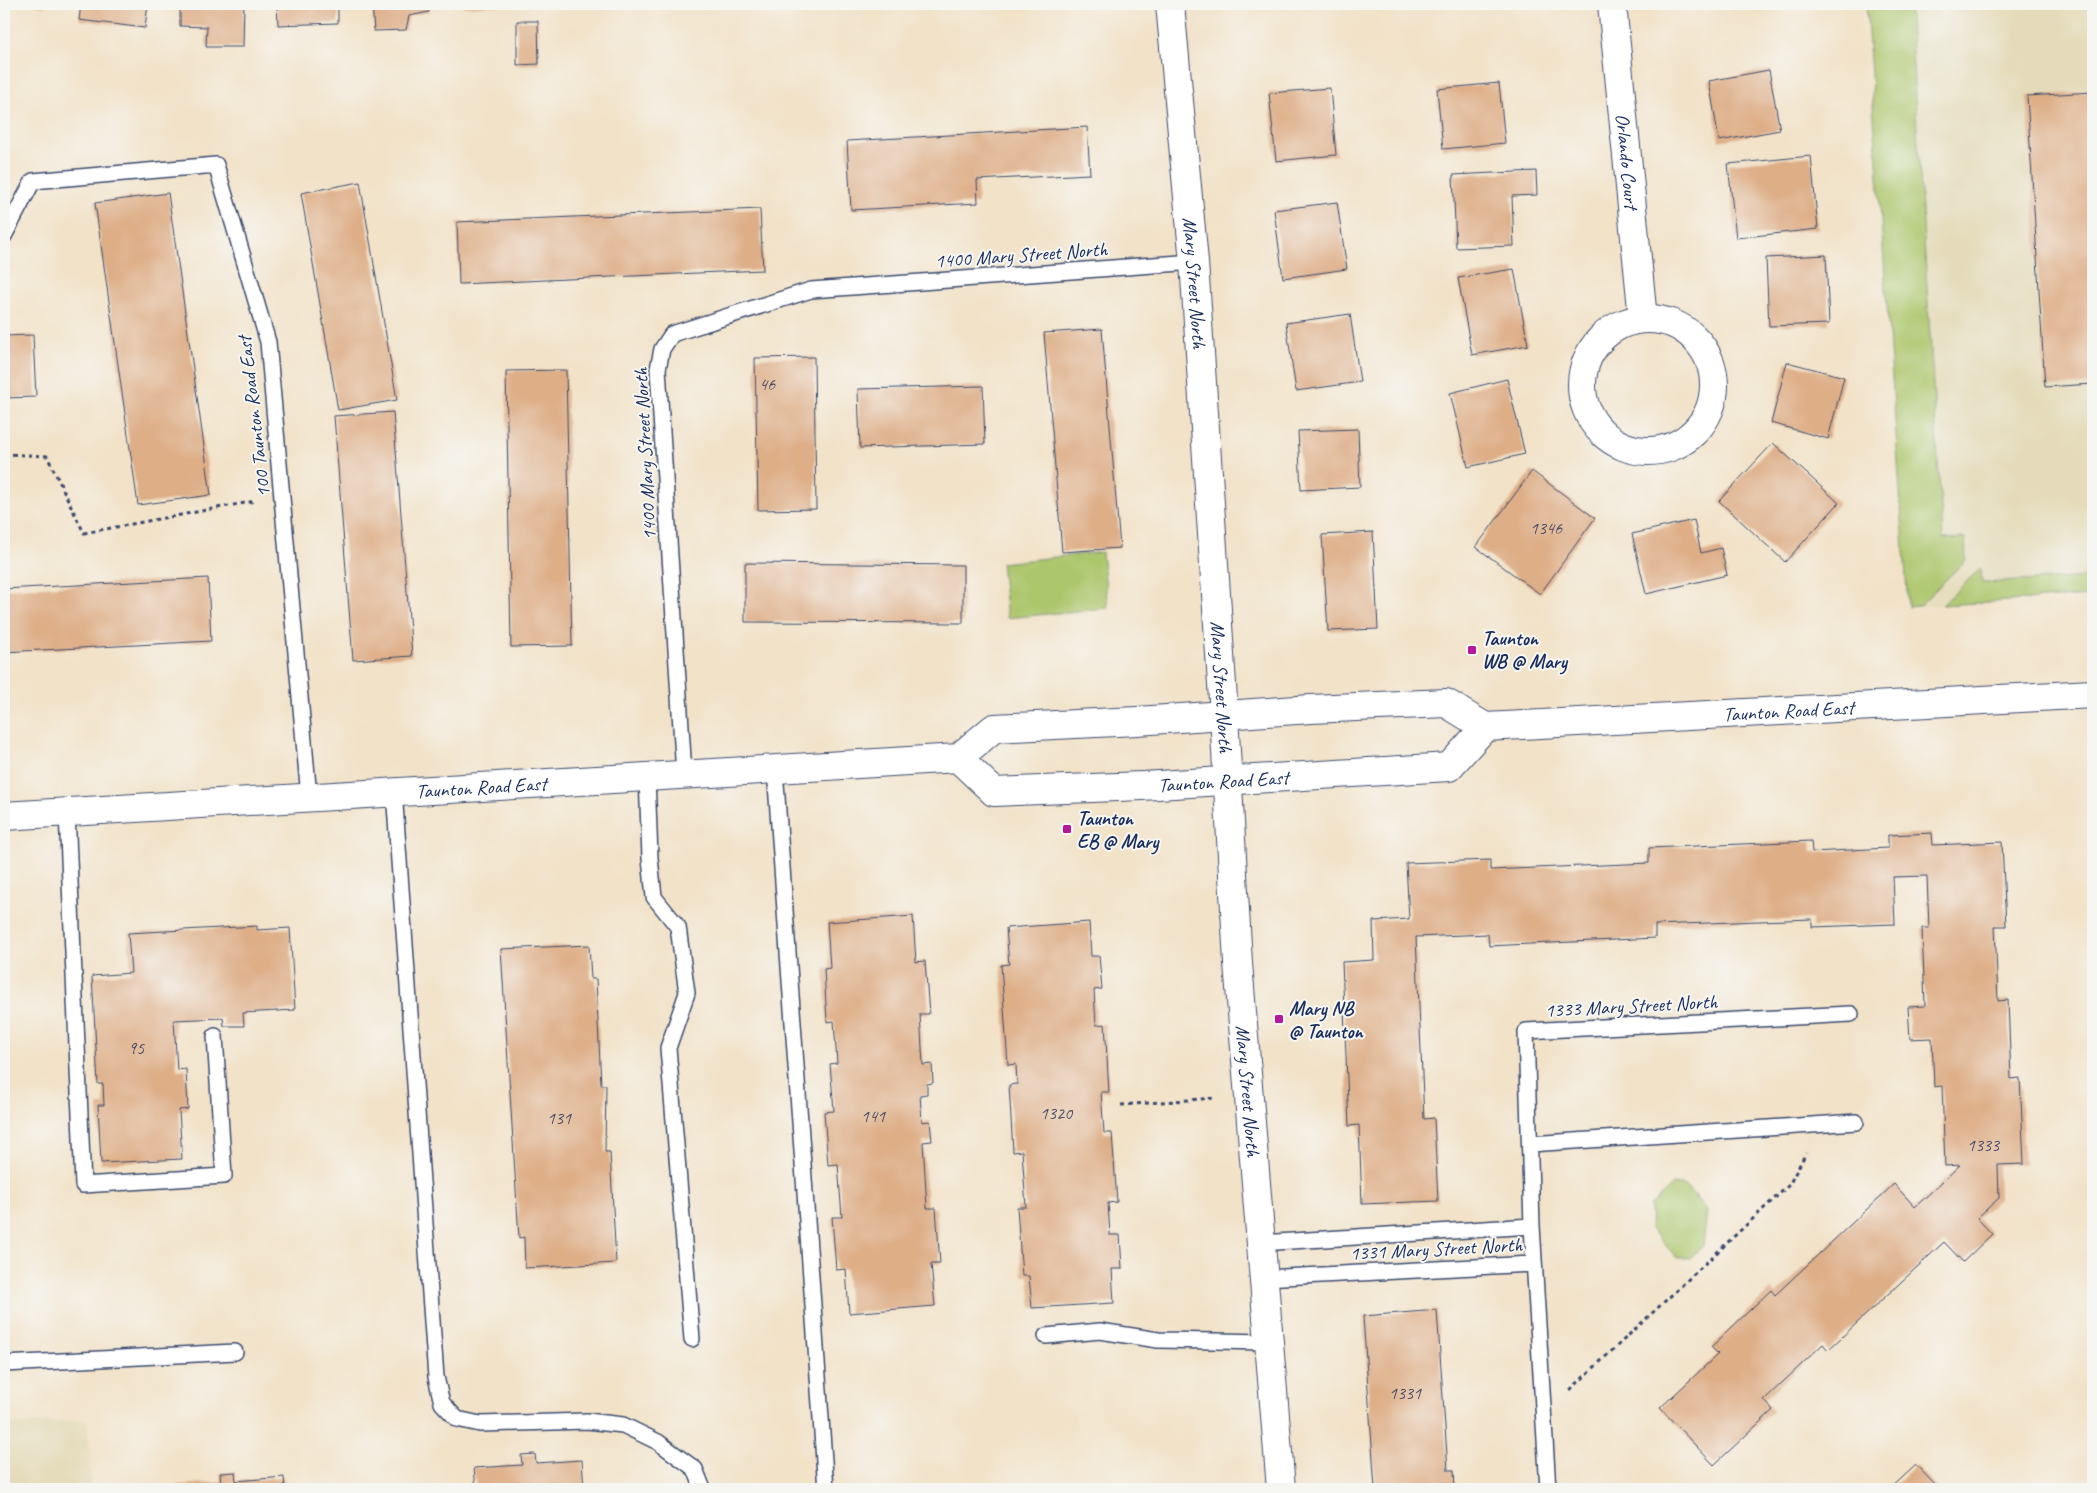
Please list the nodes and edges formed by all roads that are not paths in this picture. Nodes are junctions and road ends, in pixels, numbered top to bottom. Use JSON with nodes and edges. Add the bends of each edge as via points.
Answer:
{"nodes":[{"id":1,"x":1170,"y":4,"type":"edge"},
{"id":2,"x":1612,"y":4,"type":"edge"},
{"id":3,"x":4,"y":236,"type":"edge"},
{"id":4,"x":1194,"y":262,"type":"junction"},
{"id":5,"x":1643,"y":319,"type":"junction"},
{"id":6,"x":2093,"y":694,"type":"edge"},
{"id":7,"x":1224,"y":715,"type":"junction"},
{"id":8,"x":1484,"y":728,"type":"junction"},
{"id":9,"x":958,"y":758,"type":"junction"},
{"id":10,"x":775,"y":769,"type":"junction"},
{"id":11,"x":684,"y":774,"type":"junction"},
{"id":12,"x":646,"y":776,"type":"junction"},
{"id":13,"x":1228,"y":780,"type":"junction"},
{"id":14,"x":394,"y":791,"type":"junction"},
{"id":15,"x":309,"y":797,"type":"junction"},
{"id":16,"x":67,"y":812,"type":"junction"},
{"id":17,"x":4,"y":816,"type":"edge"},
{"id":18,"x":1851,"y":1014,"type":"dead end"},
{"id":19,"x":216,"y":1036,"type":"dead end"},
{"id":20,"x":1856,"y":1122,"type":"dead end"},
{"id":21,"x":1530,"y":1144,"type":"junction"},
{"id":22,"x":1532,"y":1226,"type":"junction"},
{"id":23,"x":1261,"y":1243,"type":"junction"},
{"id":24,"x":1534,"y":1264,"type":"junction"},
{"id":25,"x":1264,"y":1278,"type":"junction"},
{"id":26,"x":1046,"y":1336,"type":"dead end"},
{"id":27,"x":692,"y":1339,"type":"dead end"},
{"id":28,"x":1270,"y":1342,"type":"junction"},
{"id":29,"x":234,"y":1352,"type":"dead end"},
{"id":30,"x":4,"y":1364,"type":"edge"},
{"id":31,"x":703,"y":1489,"type":"edge"},
{"id":32,"x":826,"y":1489,"type":"edge"},
{"id":33,"x":1281,"y":1489,"type":"edge"},
{"id":34,"x":1548,"y":1489,"type":"edge"}],
"edges":[{"from":1,"to":4,"type":"main road","name":"Mary Street North"},
{"from":2,"to":5,"type":"main road","name":"Orlando Court"},
{"from":3,"to":15,"type":"lane","name":"100 Taunton Road East","via":[[33,181],[216,165],[268,342]]},
{"from":4,"to":7,"type":"main road","name":"Mary Street North"},
{"from":4,"to":11,"type":"lane","name":"1400 Mary Street North","via":[[811,290],[672,334],[662,349],[658,369]]},
{"from":5,"to":5,"type":"main road","via":[[1621,324],[1599,339],[1586,358],[1580,387],[1585,410],[1599,432],[1622,448],[1652,452],[1675,447],[1685,441],[1708,416],[1715,394],[1714,374],[1706,352],[1691,334],[1671,322]]},
{"from":6,"to":8,"type":"main road","name":"Taunton Road East"},
{"from":7,"to":8,"type":"main road","via":[[1446,703]]},
{"from":7,"to":9,"type":"main road","via":[[994,728]]},
{"from":7,"to":13,"type":"main road","name":"Mary Street North"},
{"from":8,"to":13,"type":"main road","name":"Taunton Road East","via":[[1449,767]]},
{"from":9,"to":10,"type":"main road","name":"Taunton Road East"},
{"from":9,"to":13,"type":"main road","name":"Taunton Road East","via":[[994,792]]},
{"from":10,"to":11,"type":"main road","name":"Taunton Road East"},
{"from":10,"to":32,"type":"lane"},
{"from":11,"to":12,"type":"main road","name":"Taunton Road East"},
{"from":12,"to":14,"type":"main road","name":"Taunton Road East"},
{"from":12,"to":27,"type":"lane","via":[[654,897],[678,927],[687,993],[668,1048]]},
{"from":13,"to":23,"type":"main road","name":"Mary Street North","via":[[1238,963]]},
{"from":14,"to":15,"type":"main road","name":"Taunton Road East"},
{"from":14,"to":31,"type":"lane","via":[[436,1377],[442,1403],[458,1418],[480,1424],[587,1420],[623,1425],[658,1442],[695,1470]]},
{"from":15,"to":16,"type":"main road","name":"Taunton Road East"},
{"from":16,"to":17,"type":"main road","name":"Taunton Road East"},
{"from":16,"to":19,"type":"lane","via":[[82,1185],[224,1176]]},
{"from":18,"to":21,"type":"lane","name":"1333 Mary Street North","via":[[1526,1031]]},
{"from":20,"to":21,"type":"lane"},
{"from":21,"to":22,"type":"lane","name":"1333 Mary Street North"},
{"from":22,"to":23,"type":"lane"},
{"from":22,"to":24,"type":"lane","name":"1333 Mary Street North"},
{"from":23,"to":25,"type":"main road","name":"Mary Street North"},
{"from":24,"to":25,"type":"lane","name":"1331 Mary Street North"},
{"from":24,"to":34,"type":"lane","name":"1331 Mary Street North"},
{"from":25,"to":28,"type":"main road","name":"Mary Street North"},
{"from":26,"to":28,"type":"lane","via":[[1100,1331],[1158,1340]]},
{"from":28,"to":33,"type":"main road","name":"Mary Street North"},
{"from":29,"to":30,"type":"lane"}]}
